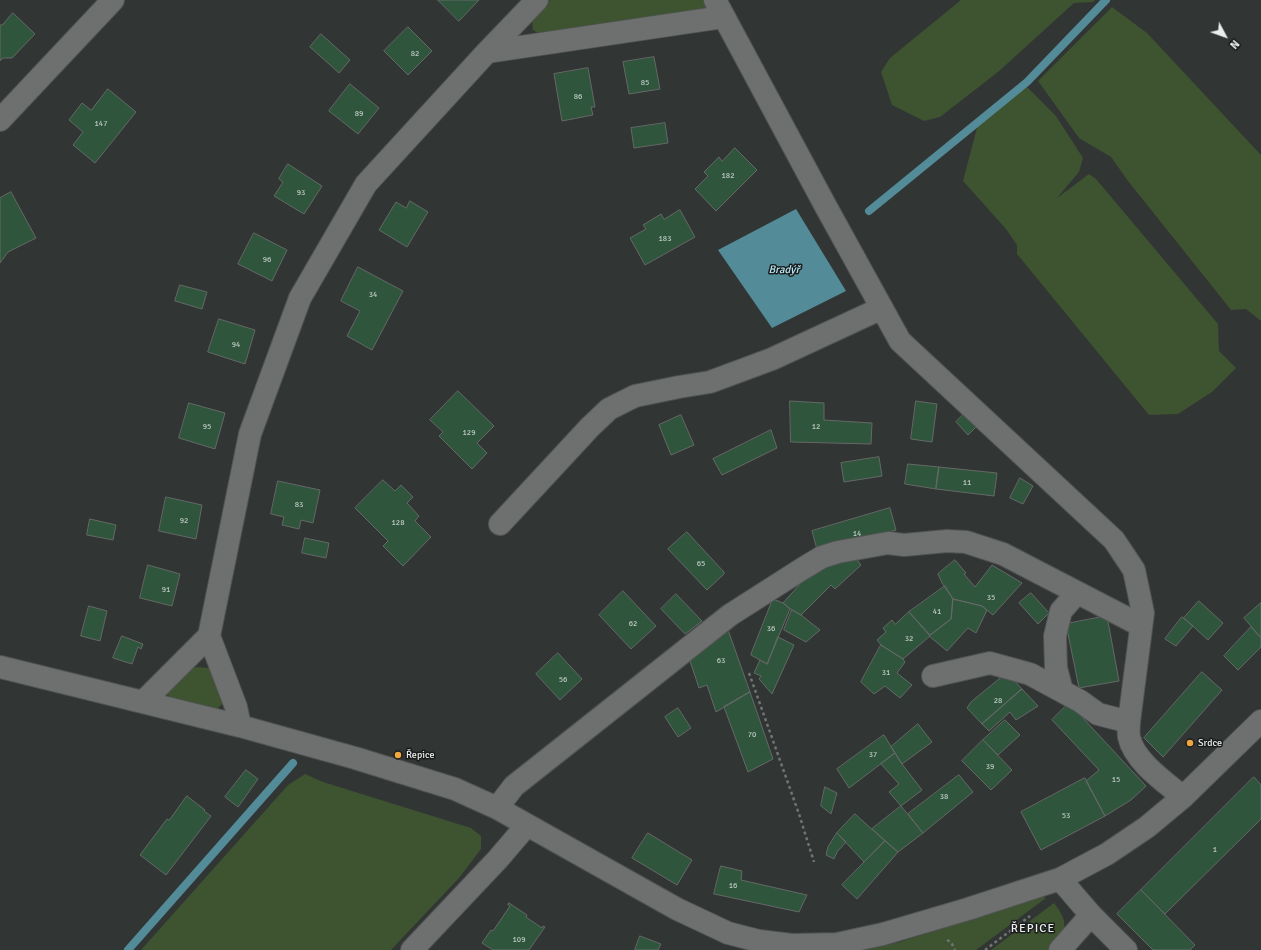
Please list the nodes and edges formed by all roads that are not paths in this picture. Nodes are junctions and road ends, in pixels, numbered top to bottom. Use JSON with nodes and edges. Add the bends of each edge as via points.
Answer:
{"nodes":[{"id":1,"x":113,"y":0,"type":"edge"},
{"id":2,"x":537,"y":0,"type":"edge"},
{"id":3,"x":719,"y":8,"type":"edge"},
{"id":4,"x":487,"y":52,"type":"junction"},
{"id":5,"x":0,"y":120,"type":"edge"},
{"id":6,"x":882,"y":308,"type":"junction"},
{"id":7,"x":500,"y":524,"type":"dead end"},
{"id":8,"x":1077,"y":593,"type":"junction"},
{"id":9,"x":1140,"y":625,"type":"junction"},
{"id":10,"x":209,"y":636,"type":"junction"},
{"id":11,"x":0,"y":667,"type":"edge"},
{"id":12,"x":933,"y":676,"type":"dead end"},
{"id":13,"x":1062,"y":691,"type":"junction"},
{"id":14,"x":143,"y":702,"type":"junction"},
{"id":15,"x":1261,"y":721,"type":"edge"},
{"id":16,"x":1129,"y":722,"type":"junction"},
{"id":17,"x":240,"y":726,"type":"junction"},
{"id":18,"x":1183,"y":797,"type":"junction"},
{"id":19,"x":497,"y":808,"type":"junction"},
{"id":20,"x":527,"y":826,"type":"junction"},
{"id":21,"x":1060,"y":879,"type":"junction"},
{"id":22,"x":1091,"y":915,"type":"junction"},
{"id":23,"x":792,"y":948,"type":"edge"},
{"id":24,"x":412,"y":950,"type":"edge"},
{"id":25,"x":1060,"y":950,"type":"edge"},
{"id":26,"x":1126,"y":950,"type":"edge"}],
"edges":[{"from":1,"to":5,"type":"street"},
{"from":2,"to":4,"type":"street"},
{"from":3,"to":4,"type":"street"},
{"from":3,"to":6,"type":"street"},
{"from":4,"to":10,"type":"street","via":[[366,184],[300,298],[250,434]]},
{"from":6,"to":7,"type":"street","via":[[772,359],[710,382],[636,396],[609,409]]},
{"from":6,"to":9,"type":"street","via":[[900,341],[1114,540],[1134,570],[1143,614]]},
{"from":8,"to":9,"type":"street"},
{"from":8,"to":13,"type":"street","via":[[1061,611],[1056,636],[1056,668]]},
{"from":8,"to":19,"type":"street","via":[[1003,554],[966,542],[904,545],[888,543],[838,552],[802,569],[730,615],[514,786]]},
{"from":9,"to":16,"type":"street"},
{"from":10,"to":14,"type":"street"},
{"from":10,"to":17,"type":"street","via":[[236,707]]},
{"from":11,"to":14,"type":"street"},
{"from":12,"to":13,"type":"street","via":[[990,663],[1030,674]]},
{"from":13,"to":16,"type":"street","via":[[1098,714]]},
{"from":14,"to":17,"type":"street"},
{"from":15,"to":18,"type":"street"},
{"from":16,"to":18,"type":"street","via":[[1129,738],[1144,764]]},
{"from":17,"to":19,"type":"street","via":[[455,789]]},
{"from":18,"to":21,"type":"street","via":[[1147,827],[1107,854]]},
{"from":19,"to":20,"type":"street"},
{"from":20,"to":23,"type":"street","via":[[728,933]]},
{"from":20,"to":24,"type":"street"},
{"from":21,"to":22,"type":"street"},
{"from":21,"to":23,"type":"street","via":[[883,934],[837,944]]},
{"from":22,"to":25,"type":"street"},
{"from":22,"to":26,"type":"street"}]}
